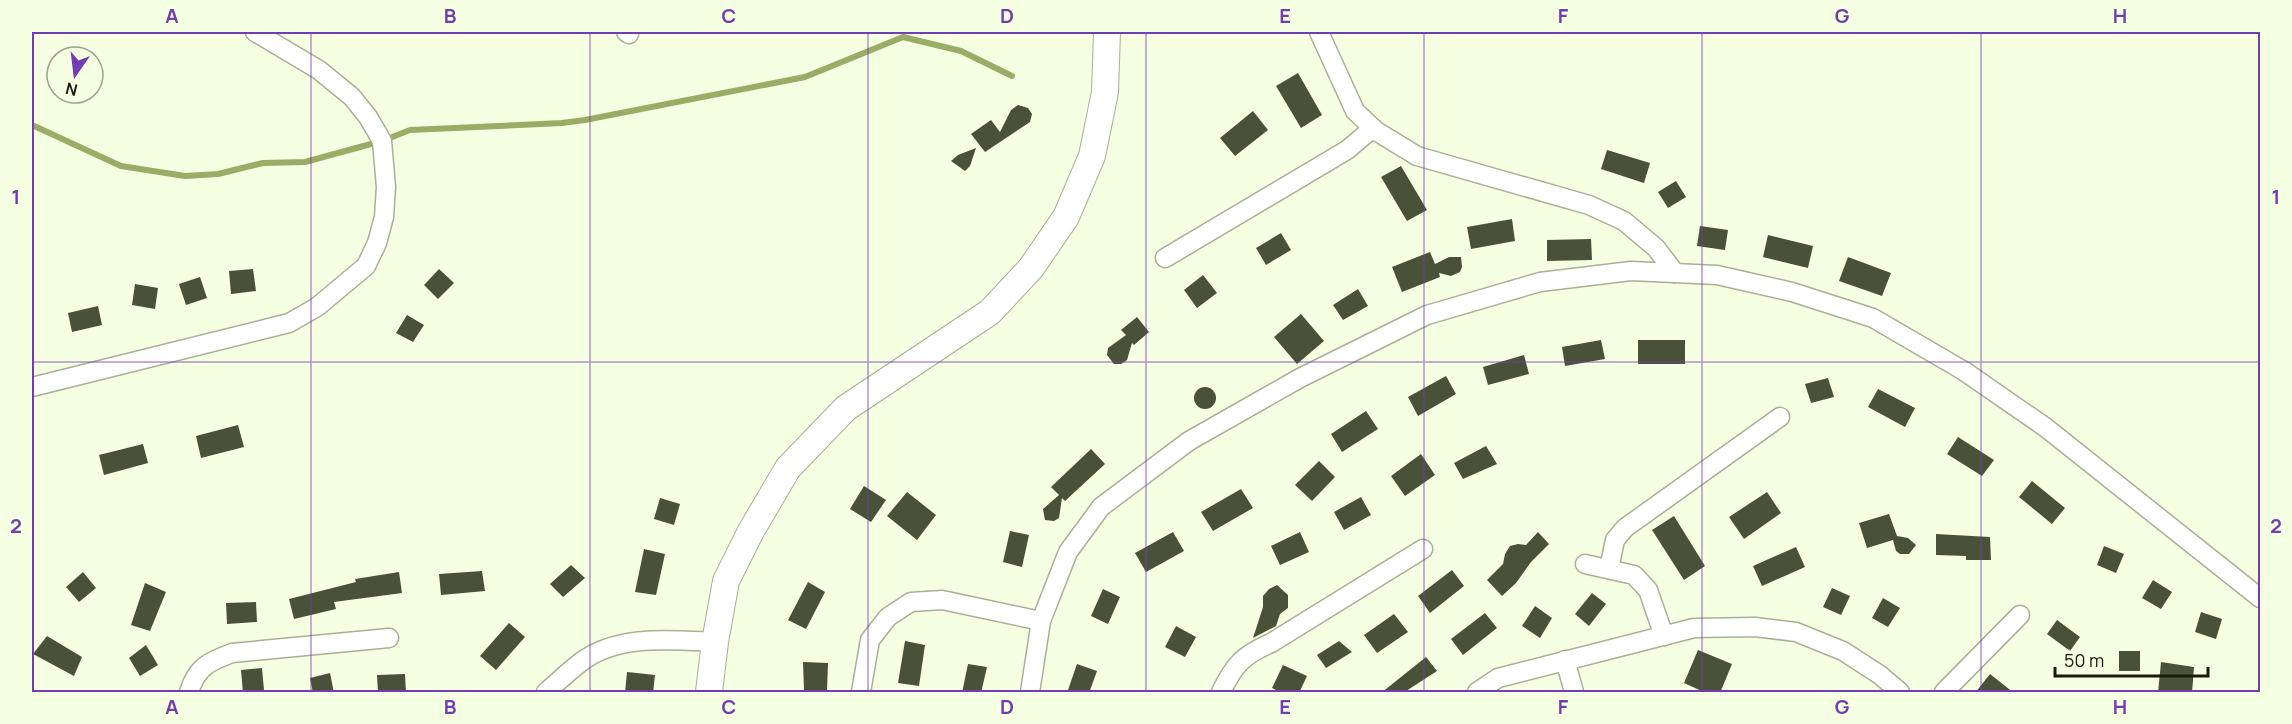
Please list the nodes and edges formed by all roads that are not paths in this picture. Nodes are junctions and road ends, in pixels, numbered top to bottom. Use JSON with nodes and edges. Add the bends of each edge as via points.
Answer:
{"nodes":[{"id":1,"x":255,"y":32,"type":"edge"},
{"id":2,"x":1107,"y":32,"type":"edge"},
{"id":3,"x":1318,"y":32,"type":"edge"},
{"id":4,"x":1373,"y":128,"type":"junction"},
{"id":5,"x":1166,"y":258,"type":"dead end"},
{"id":6,"x":1675,"y":273,"type":"junction"},
{"id":7,"x":32,"y":387,"type":"edge"},
{"id":8,"x":1780,"y":417,"type":"dead end"},
{"id":9,"x":1423,"y":549,"type":"dead end"},
{"id":10,"x":1585,"y":564,"type":"dead end"},
{"id":11,"x":1609,"y":569,"type":"junction"},
{"id":12,"x":2260,"y":598,"type":"edge"},
{"id":13,"x":2020,"y":615,"type":"dead end"},
{"id":14,"x":1041,"y":621,"type":"junction"},
{"id":15,"x":1664,"y":636,"type":"junction"},
{"id":16,"x":388,"y":638,"type":"dead end"},
{"id":17,"x":715,"y":642,"type":"junction"},
{"id":18,"x":1565,"y":660,"type":"junction"},
{"id":19,"x":189,"y":693,"type":"edge"},
{"id":20,"x":546,"y":693,"type":"edge"},
{"id":21,"x":709,"y":693,"type":"edge"},
{"id":22,"x":861,"y":693,"type":"edge"},
{"id":23,"x":1029,"y":693,"type":"edge"},
{"id":24,"x":1221,"y":693,"type":"edge"},
{"id":25,"x":1477,"y":693,"type":"edge"},
{"id":26,"x":1574,"y":693,"type":"edge"},
{"id":27,"x":1900,"y":693,"type":"edge"},
{"id":28,"x":1944,"y":693,"type":"edge"}],
"edges":[{"from":1,"to":7,"type":"street","via":[[319,70],[352,97],[382,141],[384,216],[366,266],[317,308],[289,323]]},
{"from":2,"to":17,"type":"street","via":[[1105,92],[1092,156],[1066,217],[1031,268],[990,312],[846,408],[789,468],[726,581]]},
{"from":3,"to":4,"type":"street","via":[[1355,111]]},
{"from":4,"to":5,"type":"street","via":[[1347,150]]},
{"from":4,"to":6,"type":"street","via":[[1417,156],[1589,205],[1624,220],[1656,248]]},
{"from":6,"to":12,"type":"street","via":[[1718,275],[1792,292],[1873,318],[1964,371],[2045,427]]},
{"from":6,"to":14,"type":"street","via":[[1631,271],[1540,282],[1427,315],[1300,378],[1189,441],[1101,507],[1068,552]]},
{"from":8,"to":11,"type":"street","via":[[1625,528],[1615,540]]},
{"from":9,"to":24,"type":"street","via":[[1271,643],[1250,652],[1232,669]]},
{"from":10,"to":11,"type":"street"},
{"from":11,"to":15,"type":"street","via":[[1634,575],[1648,590]]},
{"from":13,"to":28,"type":"street"},
{"from":14,"to":22,"type":"street","via":[[942,600],[911,602],[888,617],[870,640]]},
{"from":14,"to":23,"type":"street"},
{"from":15,"to":18,"type":"street"},
{"from":15,"to":27,"type":"street","via":[[1694,628],[1755,627],[1796,632],[1843,651]]},
{"from":16,"to":19,"type":"street","via":[[232,653],[208,663],[193,679]]},
{"from":17,"to":20,"type":"street","via":[[663,640],[611,646],[582,661]]},
{"from":17,"to":21,"type":"street"},
{"from":18,"to":25,"type":"street","via":[[1498,678]]},
{"from":18,"to":26,"type":"street"}]}
